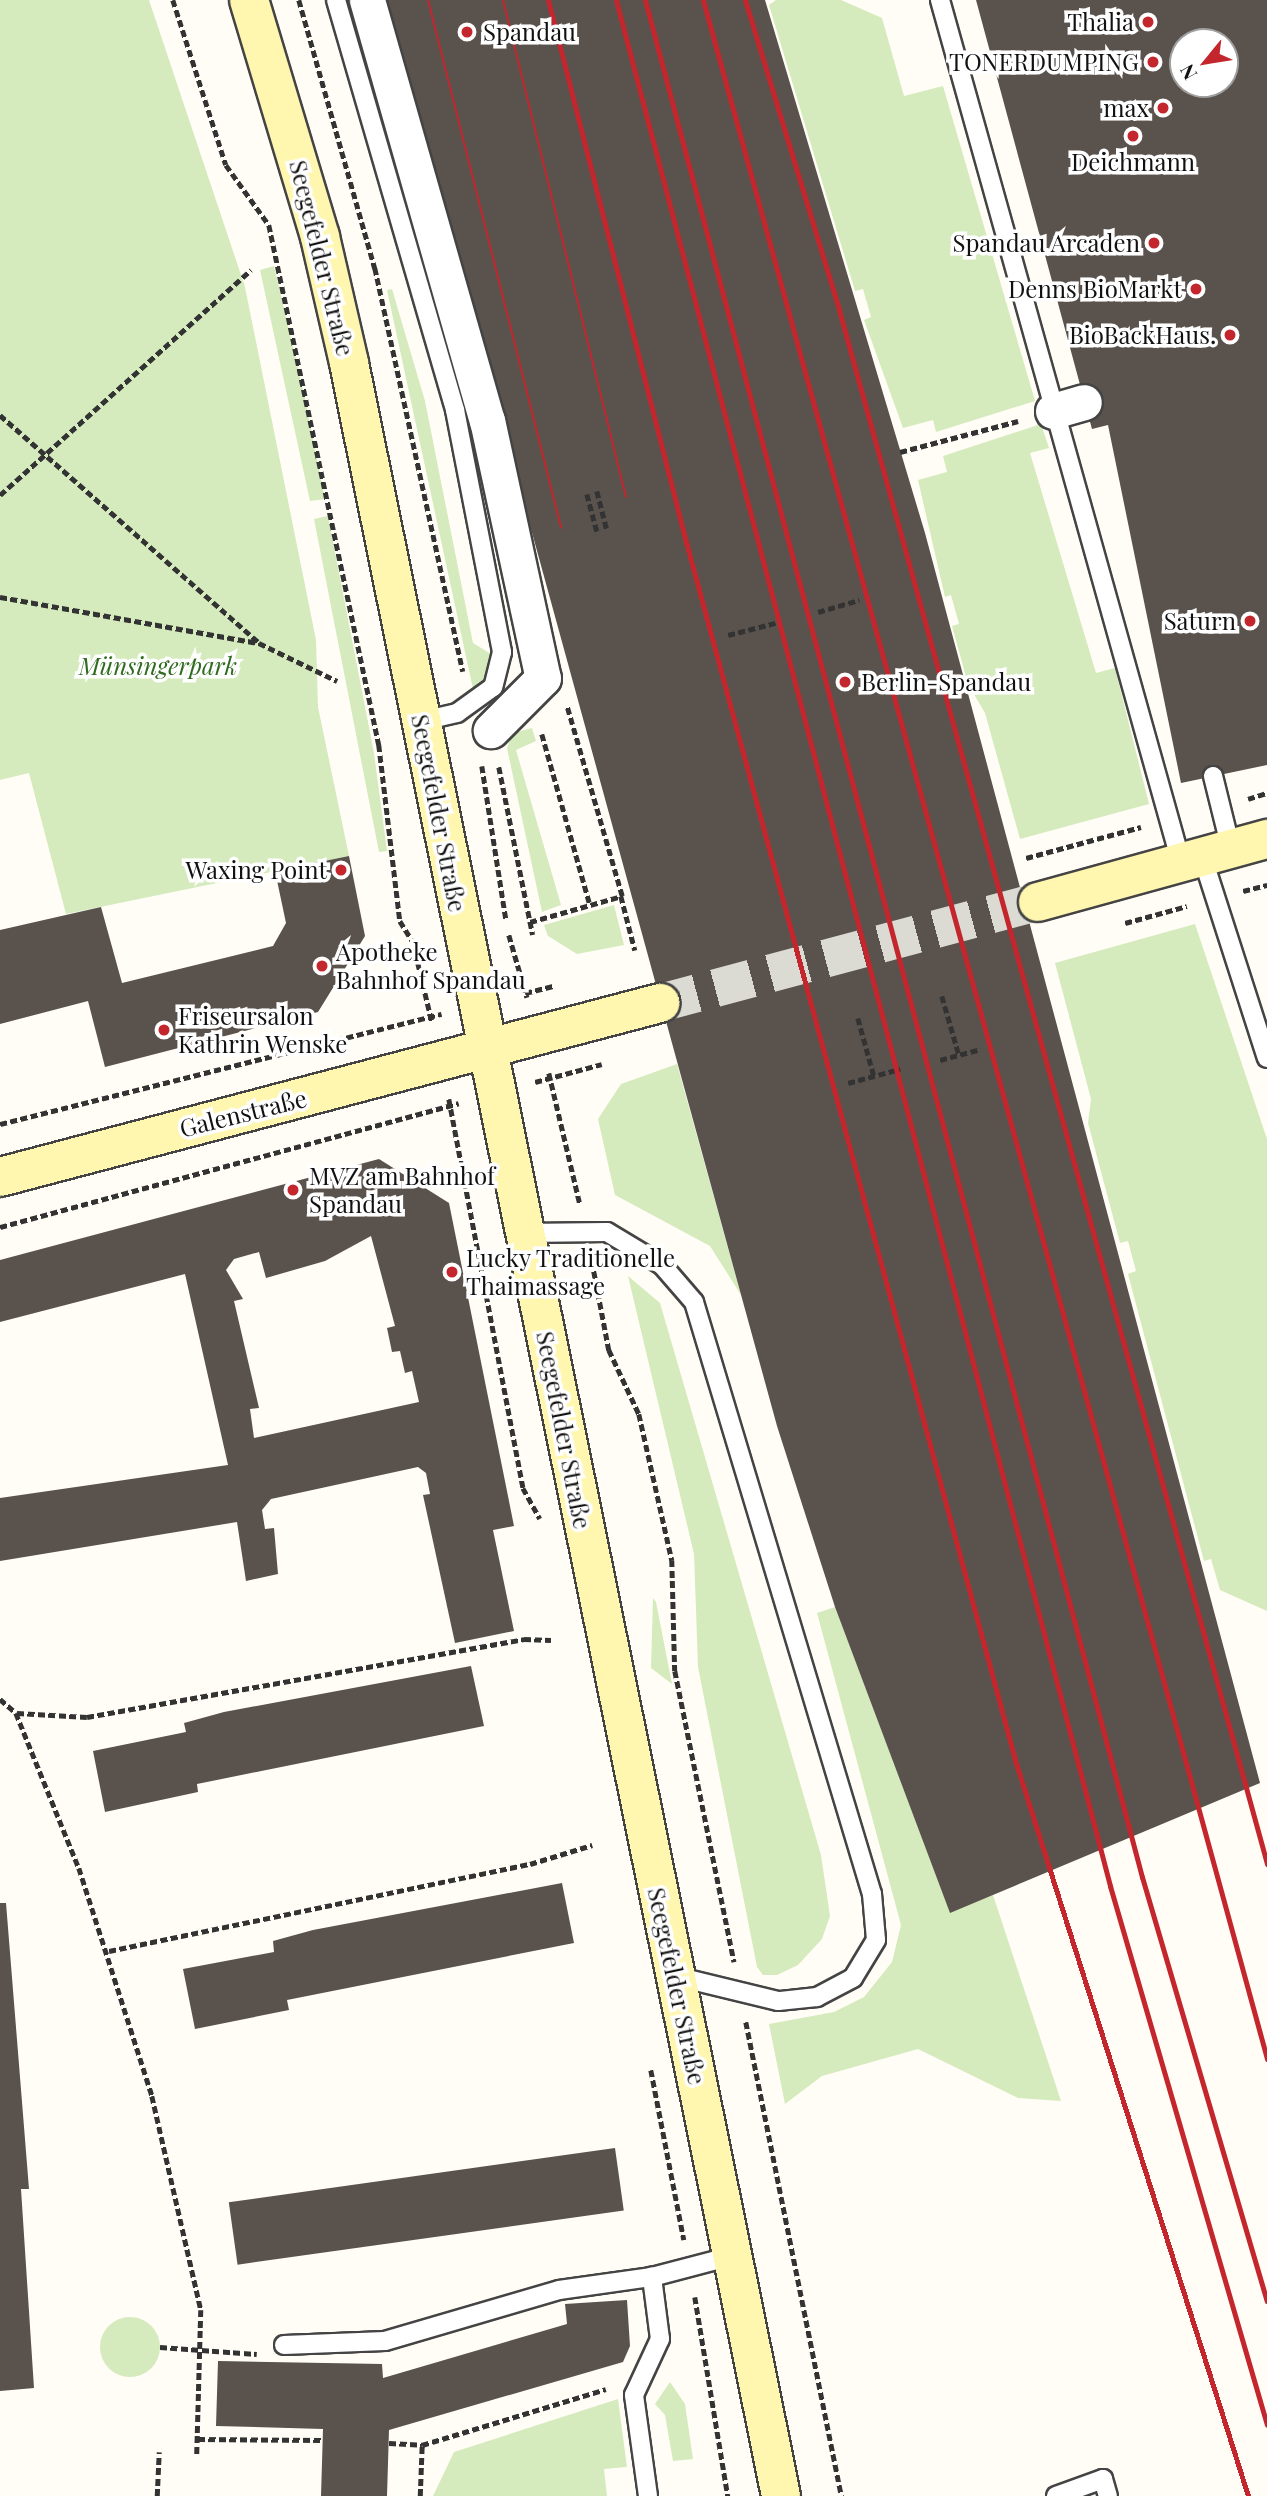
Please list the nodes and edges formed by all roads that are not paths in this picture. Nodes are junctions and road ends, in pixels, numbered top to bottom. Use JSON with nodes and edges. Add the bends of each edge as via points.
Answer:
{"nodes":[{"id":1,"x":249,"y":0,"type":"edge"},
{"id":2,"x":336,"y":0,"type":"edge"},
{"id":3,"x":367,"y":0,"type":"edge"},
{"id":4,"x":940,"y":0,"type":"edge"},
{"id":5,"x":481,"y":716,"type":"junction"},
{"id":6,"x":421,"y":721,"type":"junction"},
{"id":7,"x":1213,"y":776,"type":"dead end"},
{"id":8,"x":1267,"y":839,"type":"edge"},
{"id":9,"x":1205,"y":856,"type":"junction"},
{"id":10,"x":1038,"y":902,"type":"tunnel mouth"},
{"id":11,"x":660,"y":1003,"type":"tunnel mouth"},
{"id":12,"x":487,"y":1050,"type":"junction"},
{"id":13,"x":1267,"y":1058,"type":"edge"},
{"id":14,"x":0,"y":1177,"type":"edge"},
{"id":15,"x":524,"y":1233,"type":"junction"},
{"id":16,"x":675,"y":1976,"type":"junction"},
{"id":17,"x":732,"y":2256,"type":"junction"},
{"id":18,"x":652,"y":2277,"type":"junction"},
{"id":19,"x":284,"y":2345,"type":"road end"},
{"id":20,"x":648,"y":2496,"type":"edge"},
{"id":21,"x":781,"y":2496,"type":"edge"},
{"id":22,"x":1056,"y":2496,"type":"edge"},
{"id":23,"x":1108,"y":2496,"type":"edge"}],
"edges":[{"from":1,"to":6,"type":"street","name":"Seegefelder Straße","via":[[320,237]]},
{"from":2,"to":5,"type":"lane","via":[[455,410],[500,639],[501,673]]},
{"from":3,"to":5,"type":"street","via":[[487,420],[536,684]]},
{"from":4,"to":9,"type":"lane"},
{"from":5,"to":6,"type":"lane"},
{"from":6,"to":12,"type":"street","name":"Seegefelder Straße"},
{"from":7,"to":9,"type":"lane"},
{"from":8,"to":9,"type":"street"},
{"from":9,"to":10,"type":"street"},
{"from":9,"to":13,"type":"lane","via":[[1214,899]]},
{"from":11,"to":12,"type":"street","name":"Galenstraße"},
{"from":12,"to":14,"type":"street","name":"Galenstraße"},
{"from":12,"to":15,"type":"street","name":"Seegefelder Straße"},
{"from":15,"to":16,"type":"street","name":"Seegefelder Straße"},
{"from":15,"to":16,"type":"lane","via":[[607,1232],[662,1265],[694,1302],[872,1894],[876,1940],[853,1978],[817,1997],[778,2001]]},
{"from":16,"to":17,"type":"street","name":"Seegefelder Straße"},
{"from":17,"to":18,"type":"lane"},
{"from":17,"to":21,"type":"street","name":"Seegefelder Straße"},
{"from":18,"to":19,"type":"lane","via":[[559,2290],[385,2341]]},
{"from":18,"to":20,"type":"lane","via":[[660,2339],[634,2395]]},
{"from":22,"to":23,"type":"lane","via":[[1103,2479]]}]}
